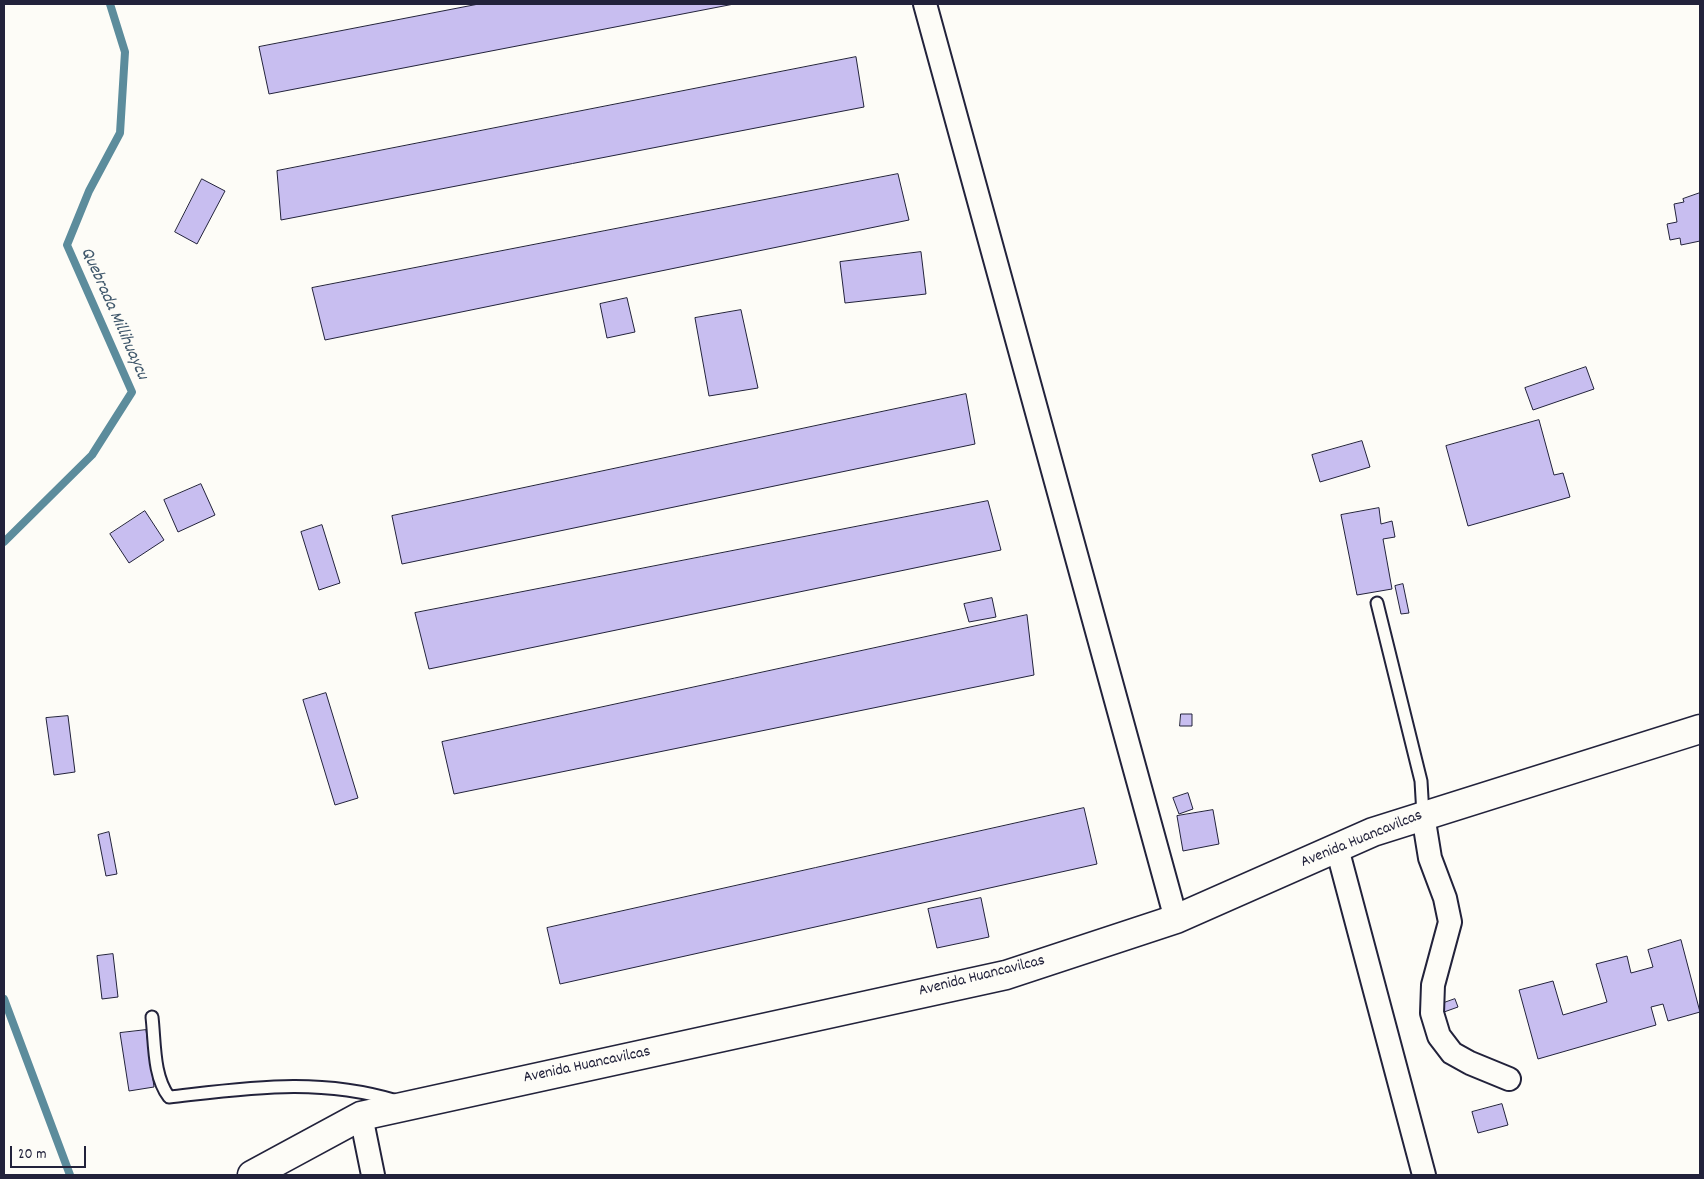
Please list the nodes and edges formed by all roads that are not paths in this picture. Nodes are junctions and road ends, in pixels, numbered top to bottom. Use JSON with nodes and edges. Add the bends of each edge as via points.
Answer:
{"nodes":[{"id":1,"x":925,"y":4,"type":"edge"},
{"id":2,"x":1377,"y":603,"type":"dead end"},
{"id":3,"x":1700,"y":729,"type":"edge"},
{"id":4,"x":1423,"y":815,"type":"junction"},
{"id":5,"x":1337,"y":848,"type":"junction"},
{"id":6,"x":1176,"y":919,"type":"junction"},
{"id":7,"x":152,"y":1017,"type":"dead end"},
{"id":8,"x":1509,"y":1079,"type":"dead end"},
{"id":9,"x":411,"y":1105,"type":"junction"},
{"id":10,"x":361,"y":1116,"type":"junction"},
{"id":11,"x":252,"y":1175,"type":"edge"},
{"id":12,"x":373,"y":1175,"type":"edge"},
{"id":13,"x":1424,"y":1175,"type":"edge"}],
"edges":[{"from":1,"to":6,"type":"street"},
{"from":2,"to":4,"type":"lane","via":[[1421,781]]},
{"from":3,"to":4,"type":"street","name":"Avenida Huancavilcas"},
{"from":4,"to":5,"type":"street","name":"Avenida Huancavilcas"},
{"from":4,"to":8,"type":"street","via":[[1430,858],[1450,922],[1433,984],[1432,1013],[1439,1036],[1452,1053],[1470,1064]]},
{"from":5,"to":6,"type":"street","name":"Avenida Huancavilcas"},
{"from":5,"to":13,"type":"street"},
{"from":6,"to":9,"type":"street","name":"Avenida Huancavilcas","via":[[1006,974]]},
{"from":7,"to":9,"type":"lane","via":[[158,1069],[169,1097],[272,1086],[325,1086],[368,1092]]},
{"from":9,"to":10,"type":"street","name":"Avenida Huancavilcas"},
{"from":10,"to":11,"type":"street","name":"Avenida Huancavilcas"},
{"from":10,"to":12,"type":"street"}]}
